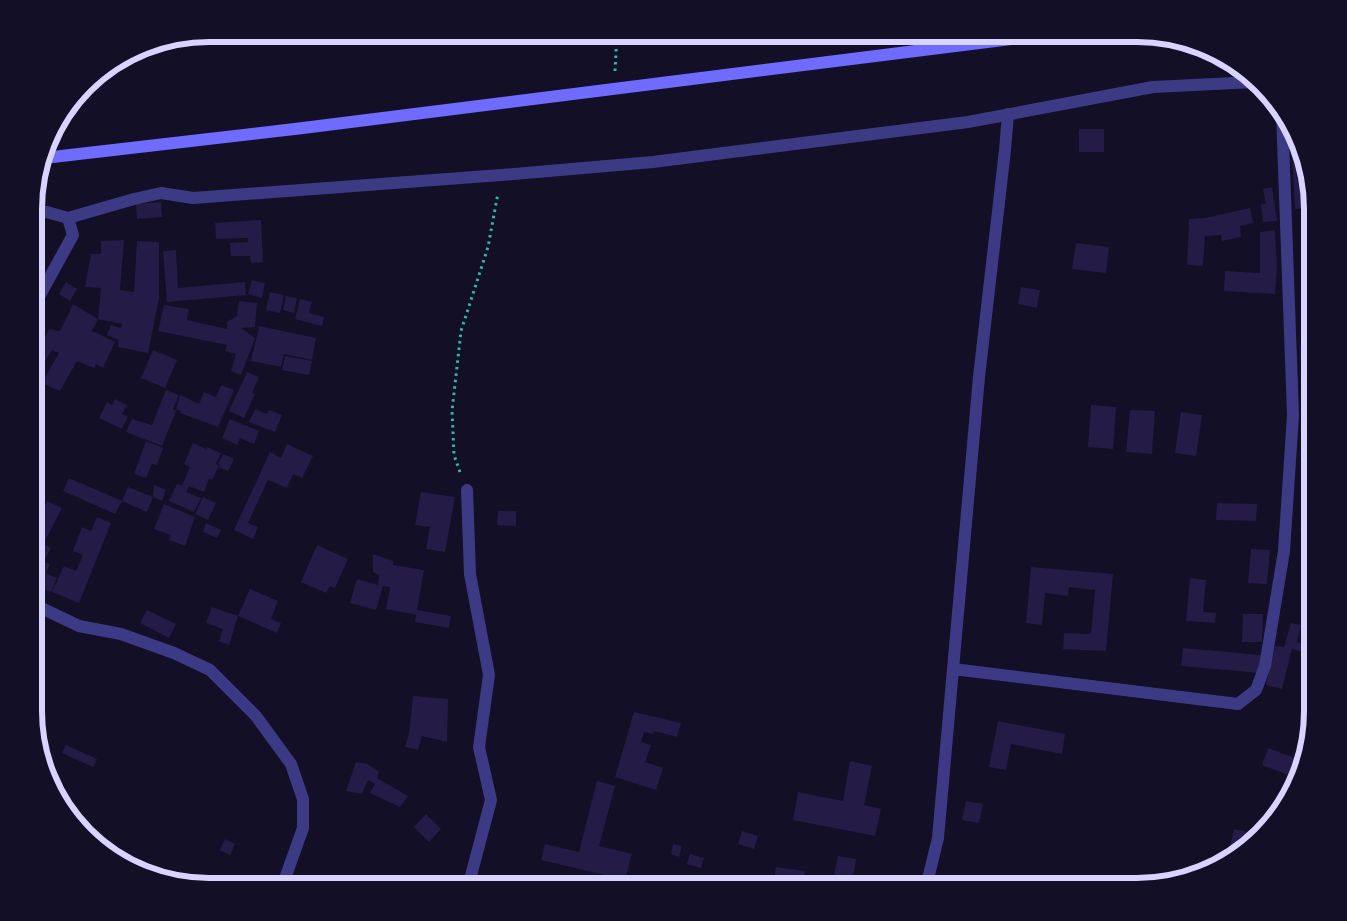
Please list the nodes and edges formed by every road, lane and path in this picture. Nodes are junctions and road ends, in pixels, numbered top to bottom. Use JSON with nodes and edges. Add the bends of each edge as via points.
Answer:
{"nodes":[{"id":1,"x":617,"y":43,"type":"edge"},
{"id":2,"x":979,"y":43,"type":"edge"},
{"id":3,"x":1246,"y":82,"type":"edge"},
{"id":4,"x":614,"y":89,"type":"junction"},
{"id":5,"x":1008,"y":114,"type":"junction"},
{"id":6,"x":1283,"y":127,"type":"edge"},
{"id":7,"x":51,"y":157,"type":"edge"},
{"id":8,"x":502,"y":175,"type":"junction"},
{"id":9,"x":42,"y":212,"type":"edge"},
{"id":10,"x":68,"y":218,"type":"junction"},
{"id":11,"x":42,"y":291,"type":"edge"},
{"id":12,"x":467,"y":490,"type":"joint"},
{"id":13,"x":43,"y":609,"type":"edge"},
{"id":14,"x":954,"y":669,"type":"junction"},
{"id":15,"x":285,"y":878,"type":"edge"},
{"id":16,"x":470,"y":878,"type":"edge"},
{"id":17,"x":928,"y":878,"type":"edge"}],
"edges":[{"from":1,"to":4,"type":"path"},
{"from":2,"to":4,"type":"main road"},
{"from":3,"to":5,"type":"street","via":[[1153,87]]},
{"from":4,"to":7,"type":"main road"},
{"from":5,"to":8,"type":"street","via":[[968,122],[653,162]]},
{"from":5,"to":14,"type":"street","via":[[979,377]]},
{"from":6,"to":14,"type":"street","via":[[1293,415],[1284,551],[1265,666],[1256,690],[1238,704]]},
{"from":8,"to":10,"type":"street","via":[[193,198],[161,193]]},
{"from":8,"to":12,"type":"path","via":[[488,247],[460,331],[452,411],[454,455]]},
{"from":9,"to":10,"type":"street"},
{"from":10,"to":11,"type":"street","via":[[74,235]]},
{"from":12,"to":16,"type":"street","via":[[470,574],[489,675],[479,747],[491,800]]},
{"from":13,"to":15,"type":"street","via":[[79,626],[121,634],[210,670],[256,716],[291,764],[303,799],[303,828]]},
{"from":14,"to":17,"type":"street","via":[[938,838]]}]}
